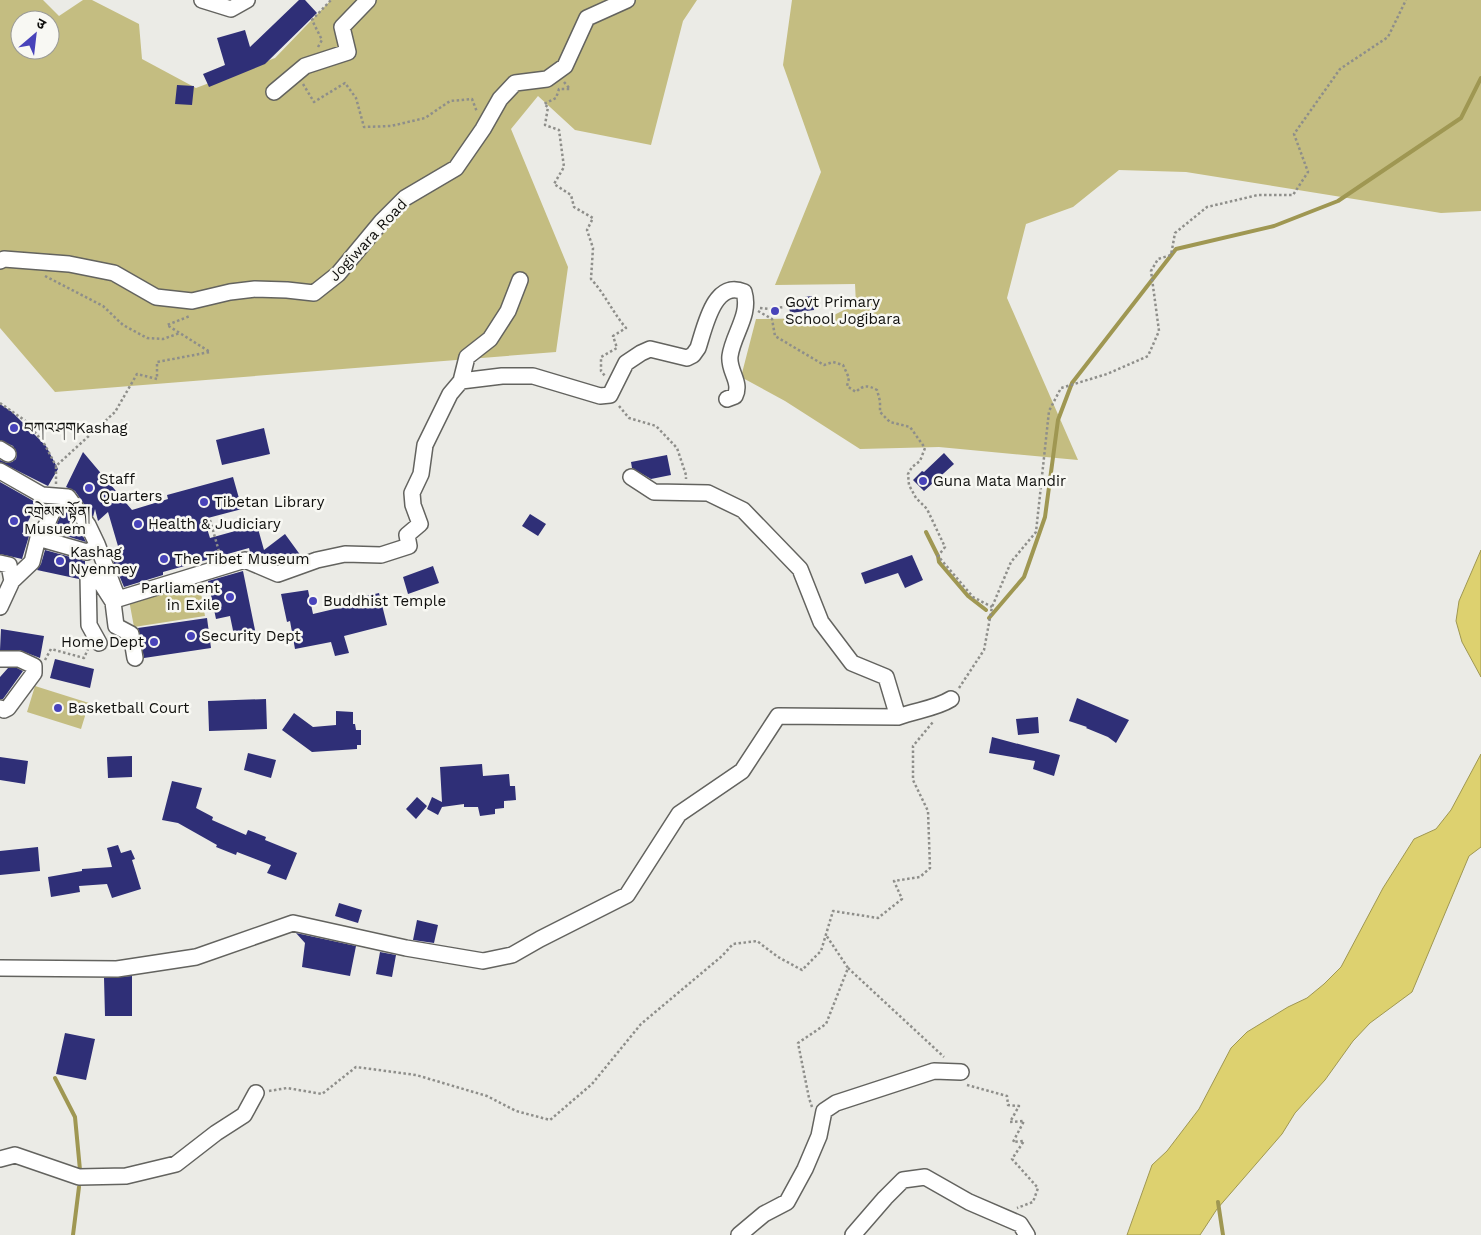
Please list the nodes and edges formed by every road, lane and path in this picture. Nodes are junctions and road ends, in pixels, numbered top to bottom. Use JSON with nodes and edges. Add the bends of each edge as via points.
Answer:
{"nodes":[{"id":1,"x":202,"y":0,"type":"edge"},
{"id":2,"x":247,"y":0,"type":"edge"},
{"id":3,"x":331,"y":0,"type":"edge"},
{"id":4,"x":368,"y":0,"type":"edge"},
{"id":5,"x":627,"y":0,"type":"edge"},
{"id":6,"x":1406,"y":0,"type":"edge"},
{"id":7,"x":308,"y":65,"type":"junction"},
{"id":8,"x":548,"y":79,"type":"junction"},
{"id":9,"x":274,"y":92,"type":"dead end"},
{"id":10,"x":483,"y":129,"type":"junction"},
{"id":11,"x":0,"y":261,"type":"edge"},
{"id":12,"x":44,"y":276,"type":"dead end"},
{"id":13,"x":520,"y":280,"type":"dead end"},
{"id":14,"x":746,"y":306,"type":"junction"},
{"id":15,"x":784,"y":307,"type":"dead end"},
{"id":16,"x":193,"y":315,"type":"dead end"},
{"id":17,"x":180,"y":333,"type":"junction"},
{"id":18,"x":461,"y":381,"type":"junction"},
{"id":19,"x":610,"y":395,"type":"junction"},
{"id":20,"x":727,"y":399,"type":"dead end"},
{"id":21,"x":0,"y":404,"type":"edge"},
{"id":22,"x":56,"y":466,"type":"junction"},
{"id":23,"x":2,"y":475,"type":"edge"},
{"id":24,"x":632,"y":476,"type":"dead end"},
{"id":25,"x":685,"y":493,"type":"junction"},
{"id":26,"x":59,"y":497,"type":"junction"},
{"id":27,"x":210,"y":520,"type":"dead end"},
{"id":28,"x":38,"y":538,"type":"junction"},
{"id":29,"x":91,"y":550,"type":"dead end"},
{"id":30,"x":0,"y":562,"type":"edge"},
{"id":31,"x":223,"y":566,"type":"junction"},
{"id":32,"x":12,"y":581,"type":"junction"},
{"id":33,"x":0,"y":607,"type":"edge"},
{"id":34,"x":992,"y":607,"type":"junction"},
{"id":35,"x":99,"y":644,"type":"joint"},
{"id":36,"x":135,"y":658,"type":"dead end"},
{"id":37,"x":0,"y":659,"type":"edge"},
{"id":38,"x":34,"y":673,"type":"junction"},
{"id":39,"x":951,"y":699,"type":"joint"},
{"id":40,"x":0,"y":708,"type":"edge"},
{"id":41,"x":898,"y":717,"type":"junction"},
{"id":42,"x":935,"y":719,"type":"dead end"},
{"id":43,"x":826,"y":935,"type":"junction"},
{"id":44,"x":0,"y":968,"type":"edge"},
{"id":45,"x":848,"y":968,"type":"junction"},
{"id":46,"x":961,"y":1072,"type":"junction"},
{"id":47,"x":256,"y":1093,"type":"joint"},
{"id":48,"x":821,"y":1127,"type":"junction"},
{"id":49,"x":0,"y":1159,"type":"edge"},
{"id":50,"x":1017,"y":1208,"type":"dead end"},
{"id":51,"x":739,"y":1235,"type":"edge"},
{"id":52,"x":853,"y":1235,"type":"edge"},
{"id":53,"x":1027,"y":1235,"type":"edge"}],
"edges":[{"from":1,"to":2,"type":"street","via":[[231,8]]},
{"from":3,"to":7,"type":"path","via":[[312,20],[322,40]]},
{"from":4,"to":7,"type":"street","via":[[342,27],[348,52]]},
{"from":5,"to":8,"type":"street","via":[[587,18],[565,66]]},
{"from":6,"to":34,"type":"path","via":[[1388,37],[1340,69],[1294,134],[1308,172],[1293,196],[1258,195],[1207,207],[1175,233],[1171,255],[1158,259],[1152,271],[1159,331],[1148,356],[1107,374],[1061,388],[1049,411],[1036,532],[1011,562]]},
{"from":7,"to":9,"type":"street"},
{"from":7,"to":10,"type":"path","via":[[300,80],[314,102],[345,83],[356,98],[364,127],[391,126],[425,118],[450,101],[472,99]]},
{"from":8,"to":10,"type":"street","name":"Jogiwara Road","via":[[515,83],[500,99]]},
{"from":8,"to":19,"type":"path","via":[[564,75],[564,84],[570,89],[559,89],[556,98],[544,104],[548,107],[546,125],[559,130],[564,167],[554,184],[571,194],[574,206],[593,218],[587,230],[593,248],[591,279],[626,328],[614,336],[617,348],[601,357],[600,371],[611,382]]},
{"from":10,"to":11,"type":"street","name":"Jogiwara Road","via":[[456,168],[405,198],[338,274],[314,293],[255,289],[192,301],[156,297],[114,273],[69,264]]},
{"from":12,"to":17,"type":"path","via":[[104,306],[123,325],[147,338],[163,339]]},
{"from":13,"to":18,"type":"street","via":[[508,311],[490,340],[467,357]]},
{"from":14,"to":15,"type":"path"},
{"from":14,"to":19,"type":"street","via":[[744,292],[735,288],[726,291],[714,303],[693,355],[687,358],[650,349],[641,353],[626,363]]},
{"from":14,"to":20,"type":"street","via":[[730,357],[738,391]]},
{"from":14,"to":34,"type":"path","via":[[772,318],[775,336],[786,343],[824,365],[833,362],[843,365],[849,378],[847,386],[856,392],[862,386],[877,390],[880,412],[890,422],[910,427],[925,448],[908,474],[910,485],[916,498],[927,509],[945,547],[938,556],[973,596]]},
{"from":16,"to":17,"type":"path","via":[[167,325]]},
{"from":17,"to":22,"type":"path","via":[[210,352],[157,362],[157,379],[137,374],[115,412]]},
{"from":18,"to":19,"type":"street","via":[[532,376],[600,396]]},
{"from":18,"to":31,"type":"street","via":[[450,394],[425,446],[421,474],[412,493],[420,524],[408,535],[409,546],[381,555],[345,554],[278,574],[244,560]]},
{"from":19,"to":25,"type":"path","via":[[629,418],[656,426],[677,448],[686,475]]},
{"from":21,"to":22,"type":"path","via":[[27,422]]},
{"from":22,"to":26,"type":"path","via":[[55,482]]},
{"from":23,"to":26,"type":"street","via":[[42,495]]},
{"from":24,"to":25,"type":"street","via":[[654,492]]},
{"from":25,"to":41,"type":"street","via":[[708,493],[743,510],[800,569],[821,622],[852,663],[886,677]]},
{"from":26,"to":28,"type":"street"},
{"from":26,"to":31,"type":"street","via":[[68,497],[88,526],[118,599]]},
{"from":27,"to":31,"type":"path"},
{"from":28,"to":29,"type":"street","via":[[87,552]]},
{"from":28,"to":32,"type":"street","via":[[32,562]]},
{"from":30,"to":32,"type":"street","via":[[9,565]]},
{"from":32,"to":33,"type":"street"},
{"from":34,"to":39,"type":"path","via":[[984,650]]},
{"from":35,"to":36,"type":"street","via":[[89,625],[92,576],[113,602],[116,626],[131,634]]},
{"from":35,"to":38,"type":"path","via":[[86,649],[84,658],[51,649]]},
{"from":37,"to":38,"type":"street","via":[[19,659],[34,666]]},
{"from":38,"to":40,"type":"street","via":[[8,708]]},
{"from":39,"to":41,"type":"street"},
{"from":41,"to":44,"type":"street","via":[[778,716],[742,771],[679,814],[627,896],[512,955],[483,961],[293,923],[179,960],[117,969]]},
{"from":42,"to":43,"type":"path","via":[[913,746],[913,780],[928,811],[930,868],[920,877],[894,882],[902,899],[878,918],[833,911]]},
{"from":43,"to":45,"type":"path"},
{"from":43,"to":47,"type":"path","via":[[821,951],[802,970],[757,941],[733,944],[640,1024],[592,1084],[550,1120],[516,1111],[487,1096],[416,1075],[356,1067],[322,1094],[287,1088]]},
{"from":45,"to":46,"type":"path"},
{"from":45,"to":48,"type":"path","via":[[826,1024],[798,1042],[809,1098]]},
{"from":46,"to":48,"type":"street","via":[[934,1071],[836,1103],[824,1111]]},
{"from":46,"to":50,"type":"path","via":[[964,1084],[1007,1096],[1008,1105],[1019,1106],[1010,1122],[1024,1121],[1013,1142],[1024,1141],[1012,1159],[1038,1188],[1033,1202]]},
{"from":47,"to":49,"type":"street","via":[[244,1115],[176,1164],[126,1176],[79,1178],[15,1155]]},
{"from":48,"to":51,"type":"street","via":[[787,1202],[764,1214]]},
{"from":52,"to":53,"type":"street","via":[[903,1180],[925,1177],[969,1202],[1020,1224]]}]}
